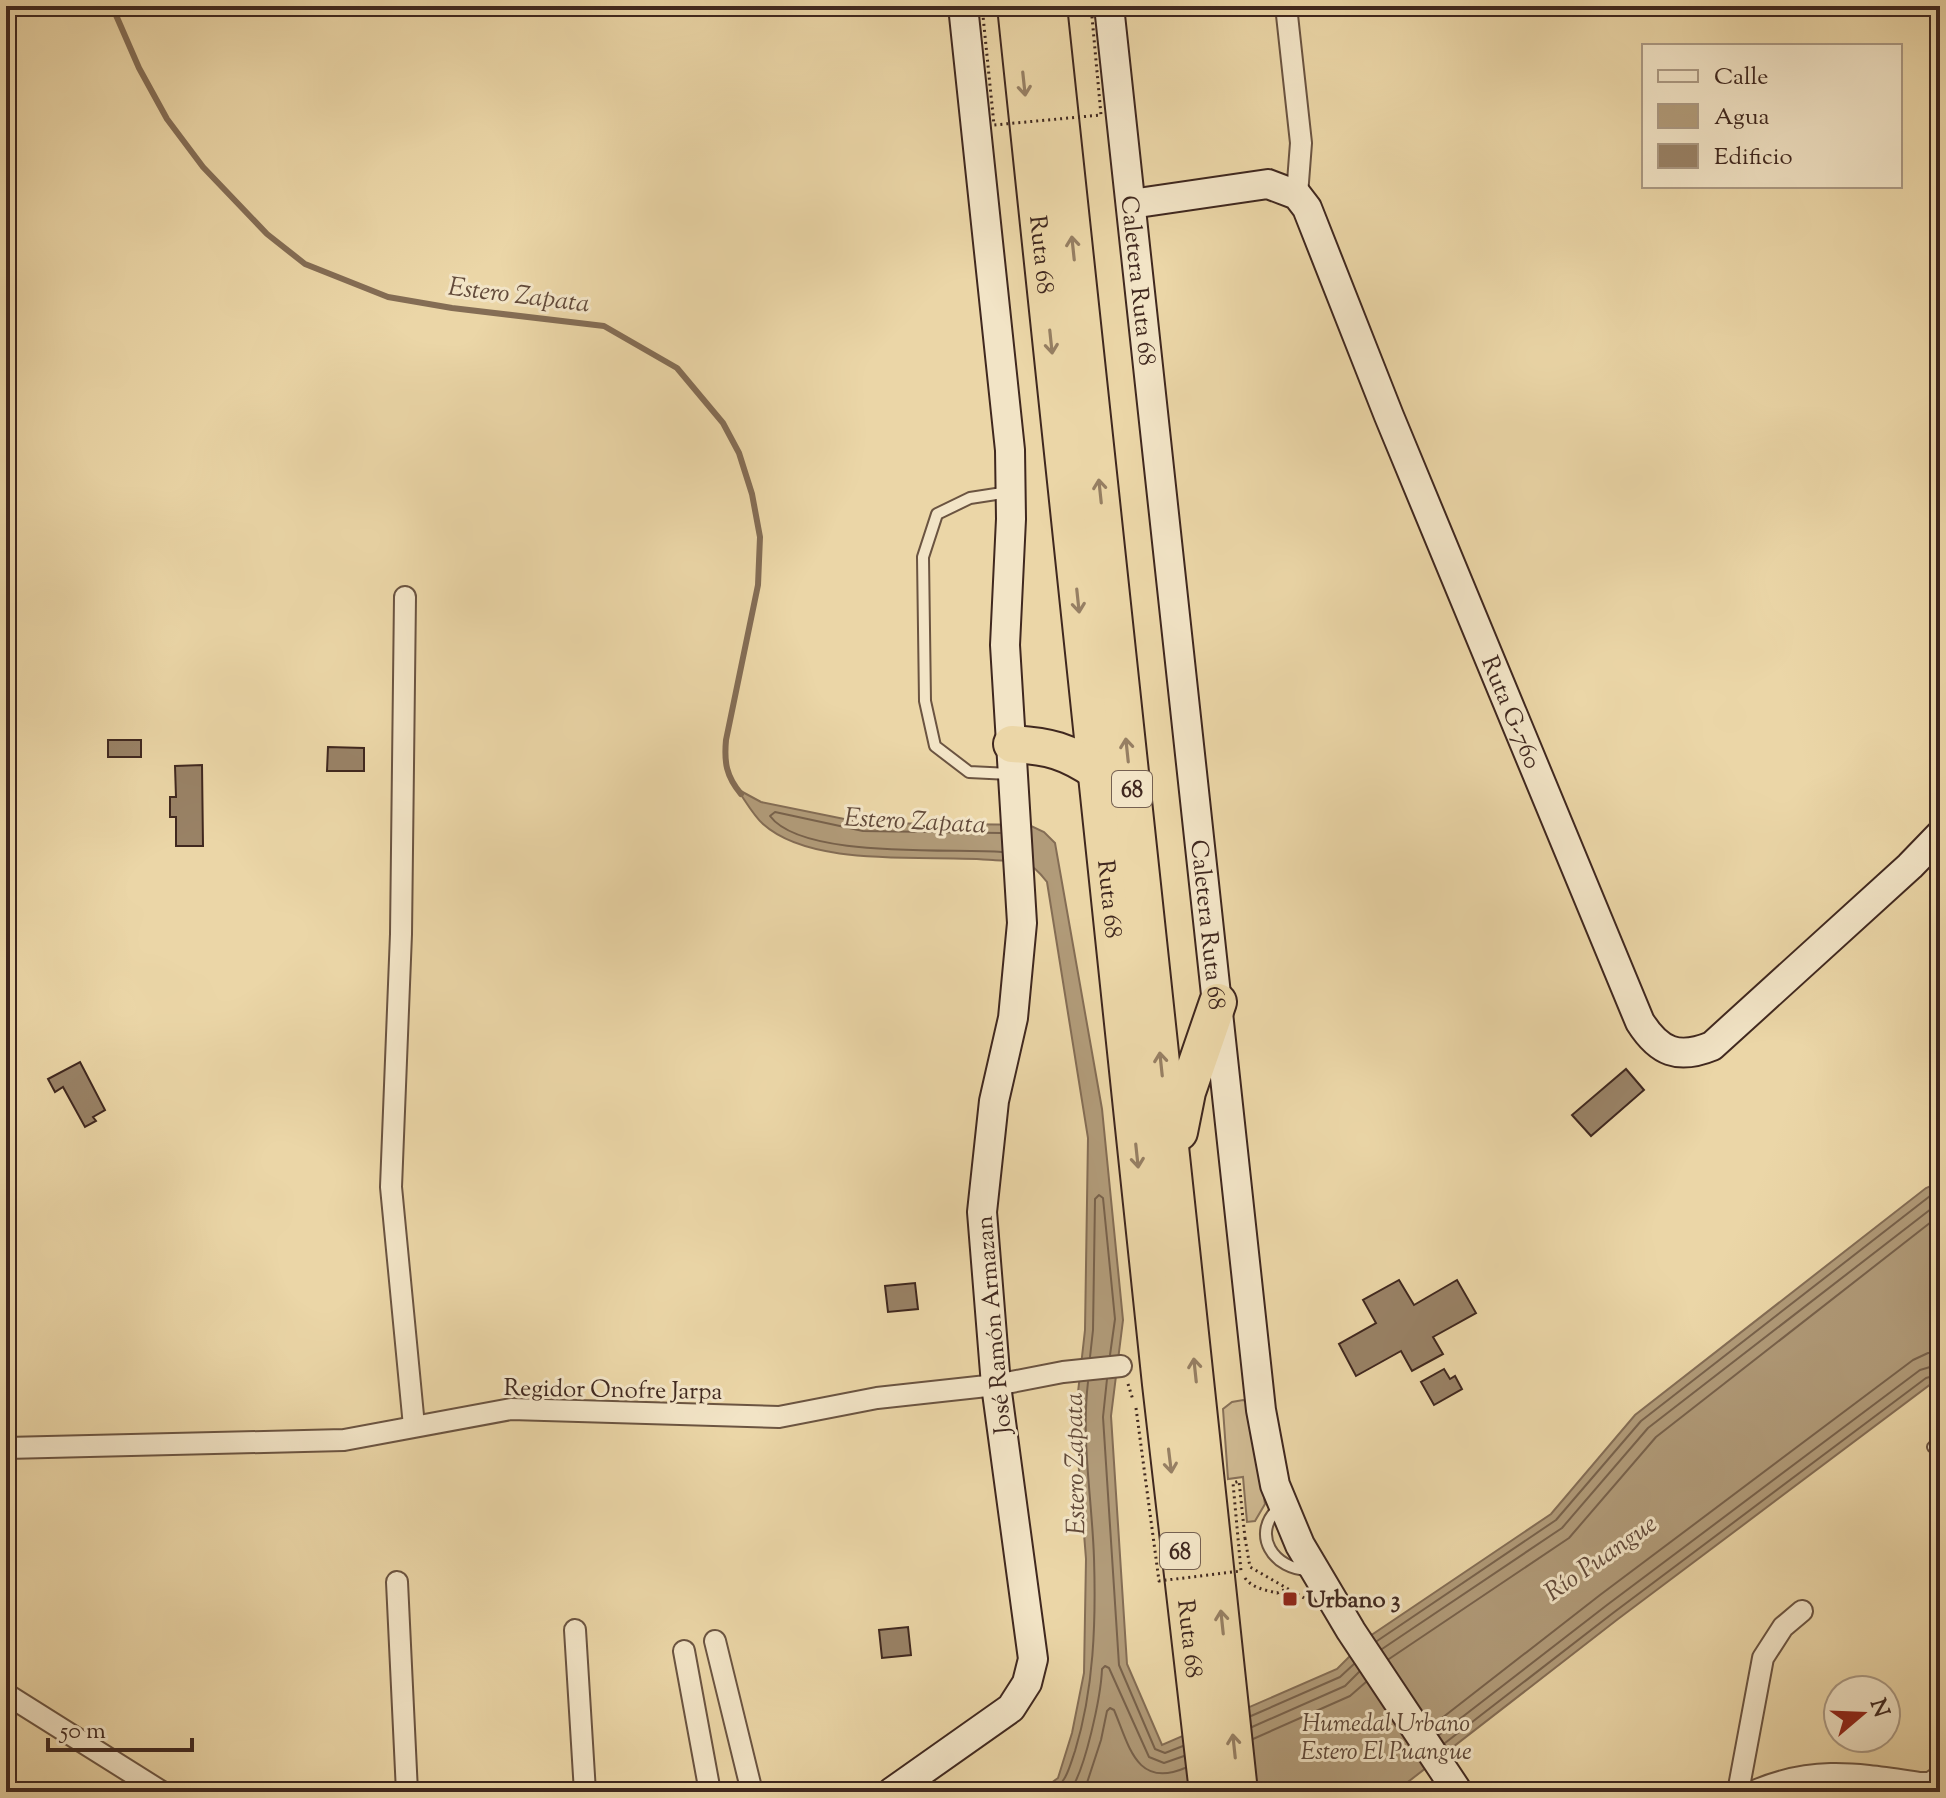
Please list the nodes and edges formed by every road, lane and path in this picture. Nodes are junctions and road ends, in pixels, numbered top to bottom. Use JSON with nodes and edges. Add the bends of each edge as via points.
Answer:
{"nodes":[{"id":1,"x":963,"y":6,"type":"edge"},
{"id":2,"x":982,"y":6,"type":"edge"},
{"id":3,"x":1016,"y":6,"type":"edge"},
{"id":4,"x":1048,"y":6,"type":"edge"},
{"id":5,"x":1091,"y":6,"type":"edge"},
{"id":6,"x":1109,"y":6,"type":"edge"},
{"id":7,"x":1286,"y":6,"type":"edge"},
{"id":8,"x":1297,"y":195,"type":"junction"},
{"id":9,"x":1131,"y":204,"type":"junction"},
{"id":10,"x":1011,"y":492,"type":"junction"},
{"id":11,"x":405,"y":597,"type":"dead end"},
{"id":12,"x":1013,"y":759,"type":"junction"},
{"id":13,"x":1098,"y":772,"type":"junction"},
{"id":14,"x":1940,"y":835,"type":"edge"},
{"id":15,"x":1218,"y":1002,"type":"junction"},
{"id":16,"x":1173,"y":1169,"type":"junction"},
{"id":17,"x":1121,"y":1366,"type":"joint"},
{"id":18,"x":996,"y":1385,"type":"junction"},
{"id":19,"x":414,"y":1426,"type":"junction"},
{"id":20,"x":6,"y":1448,"type":"edge"},
{"id":21,"x":1241,"y":1571,"type":"junction"},
{"id":22,"x":397,"y":1582,"type":"dead end"},
{"id":23,"x":1286,"y":1589,"type":"junction"},
{"id":24,"x":1306,"y":1599,"type":"dead end"},
{"id":25,"x":1802,"y":1611,"type":"dead end"},
{"id":26,"x":575,"y":1630,"type":"dead end"},
{"id":27,"x":715,"y":1641,"type":"dead end"},
{"id":28,"x":684,"y":1651,"type":"dead end"},
{"id":29,"x":6,"y":1694,"type":"edge"},
{"id":30,"x":1215,"y":1708,"type":"junction"},
{"id":31,"x":1940,"y":1776,"type":"edge"},
{"id":32,"x":162,"y":1792,"type":"edge"},
{"id":33,"x":407,"y":1792,"type":"edge"},
{"id":34,"x":585,"y":1792,"type":"edge"},
{"id":35,"x":710,"y":1792,"type":"edge"},
{"id":36,"x":752,"y":1792,"type":"edge"},
{"id":37,"x":892,"y":1792,"type":"edge"},
{"id":38,"x":1208,"y":1792,"type":"edge"},
{"id":39,"x":1239,"y":1792,"type":"edge"},
{"id":40,"x":1458,"y":1792,"type":"edge"},
{"id":41,"x":1738,"y":1792,"type":"edge"},
{"id":42,"x":1752,"y":1792,"type":"edge"}],
"edges":[{"from":1,"to":10,"type":"street","via":[[1008,415]]},
{"from":2,"to":5,"type":"path","bridge":true,"via":[[994,125],[1101,115]]},
{"from":3,"to":13,"type":"highway","name":"Ruta 68","number":"68","one_way":true},
{"from":16,"to":4,"type":"highway","name":"Ruta 68","number":"68","one_way":true},
{"from":6,"to":9,"type":"street","name":"Caletera Ruta 68"},
{"from":7,"to":8,"type":"street","via":[[1301,143]]},
{"from":8,"to":9,"type":"street","via":[[1268,184]]},
{"from":8,"to":14,"type":"street","name":"Ruta G-760","via":[[1315,223],[1389,416],[1650,1038],[1674,1052],[1712,1046]]},
{"from":9,"to":15,"type":"street","name":"Caletera Ruta 68"},
{"from":10,"to":12,"type":"street","via":[[1005,645]]},
{"from":10,"to":12,"type":"lane","via":[[970,498],[937,514],[923,557],[925,701],[935,746],[969,772]]},
{"from":11,"to":19,"type":"street","via":[[391,1187]]},
{"from":12,"to":13,"type":"highway","via":[[1058,749]]},
{"from":12,"to":18,"type":"street","name":"José Ramón Armazan","via":[[1022,923],[1013,1018],[994,1101],[982,1212]]},
{"from":13,"to":30,"type":"highway","name":"Ruta 68","number":"68","one_way":true,"via":[[1163,1399]]},
{"from":15,"to":16,"type":"highway","via":[[1187,1092]]},
{"from":15,"to":40,"type":"street","name":"Caletera Ruta 68","via":[[1268,1461],[1282,1505],[1314,1569]]},
{"from":30,"to":16,"type":"highway","name":"Ruta 68","number":"68","one_way":true},
{"from":17,"to":18,"type":"street","name":"Regidor Onofre Jarpa"},
{"from":17,"to":21,"type":"path","bridge":true,"via":[[1136,1408],[1159,1581]]},
{"from":18,"to":19,"type":"street","name":"Regidor Onofre Jarpa","via":[[877,1398],[779,1417],[511,1409]]},
{"from":18,"to":37,"type":"street","name":"José Ramón Armazan","via":[[1033,1647],[1031,1672],[1020,1696],[1000,1718]]},
{"from":19,"to":20,"type":"street","name":"Regidor Onofre Jarpa","via":[[344,1440]]},
{"from":21,"to":23,"type":"path","via":[[1260,1589]]},
{"from":21,"to":23,"type":"path","bridge":true,"via":[[1233,1483],[1239,1481],[1250,1567]]},
{"from":22,"to":33,"type":"street"},
{"from":23,"to":24,"type":"path"},
{"from":25,"to":41,"type":"street","via":[[1783,1627],[1763,1658]]},
{"from":26,"to":34,"type":"street"},
{"from":27,"to":36,"type":"street"},
{"from":28,"to":35,"type":"street"},
{"from":29,"to":32,"type":"street"},
{"from":30,"to":38,"type":"highway","name":"Ruta 68","number":"68"},
{"from":39,"to":30,"type":"highway","name":"Ruta 68","number":"68","one_way":true},
{"from":31,"to":42,"type":"street","via":[[1921,1783],[1844,1772],[1808,1775]]}]}
